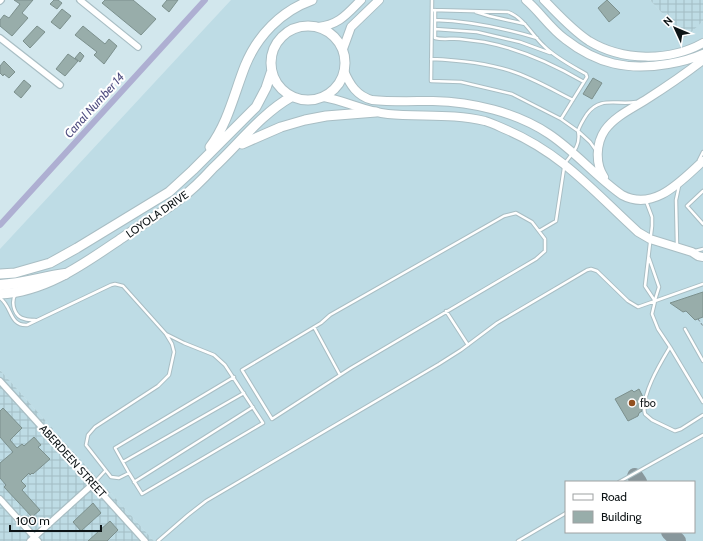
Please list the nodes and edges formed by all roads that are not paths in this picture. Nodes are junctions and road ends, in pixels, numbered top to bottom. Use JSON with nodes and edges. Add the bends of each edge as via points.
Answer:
{"nodes":[{"id":1,"x":80,"y":0,"type":"edge"},
{"id":2,"x":312,"y":0,"type":"edge"},
{"id":3,"x":361,"y":0,"type":"edge"},
{"id":4,"x":379,"y":0,"type":"edge"},
{"id":5,"x":432,"y":0,"type":"edge"},
{"id":6,"x":526,"y":0,"type":"edge"},
{"id":7,"x":544,"y":0,"type":"edge"},
{"id":8,"x":433,"y":10,"type":"junction"},
{"id":9,"x":473,"y":11,"type":"junction"},
{"id":10,"x":435,"y":20,"type":"junction"},
{"id":11,"x":525,"y":24,"type":"junction"},
{"id":12,"x":318,"y":27,"type":"junction"},
{"id":13,"x":435,"y":29,"type":"junction"},
{"id":14,"x":0,"y":38,"type":"edge"},
{"id":15,"x":537,"y":38,"type":"junction"},
{"id":16,"x":703,"y":43,"type":"edge"},
{"id":17,"x":138,"y":47,"type":"dead end"},
{"id":18,"x":342,"y":49,"type":"junction"},
{"id":19,"x":552,"y":53,"type":"junction"},
{"id":20,"x":703,"y":54,"type":"edge"},
{"id":21,"x":432,"y":59,"type":"junction"},
{"id":22,"x":703,"y":60,"type":"edge"},
{"id":23,"x":344,"y":71,"type":"junction"},
{"id":24,"x":271,"y":73,"type":"junction"},
{"id":25,"x":584,"y":82,"type":"junction"},
{"id":26,"x":60,"y":85,"type":"dead end"},
{"id":27,"x":291,"y":97,"type":"junction"},
{"id":28,"x":324,"y":97,"type":"junction"},
{"id":29,"x":573,"y":100,"type":"junction"},
{"id":30,"x":646,"y":100,"type":"junction"},
{"id":31,"x":376,"y":112,"type":"junction"},
{"id":32,"x":562,"y":119,"type":"junction"},
{"id":33,"x":578,"y":131,"type":"junction"},
{"id":34,"x":233,"y":150,"type":"junction"},
{"id":35,"x":573,"y":153,"type":"junction"},
{"id":36,"x":703,"y":154,"type":"edge"},
{"id":37,"x":598,"y":158,"type":"junction"},
{"id":38,"x":564,"y":163,"type":"junction"},
{"id":39,"x":193,"y":170,"type":"junction"},
{"id":40,"x":681,"y":181,"type":"junction"},
{"id":41,"x":607,"y":183,"type":"junction"},
{"id":42,"x":703,"y":191,"type":"edge"},
{"id":43,"x":646,"y":200,"type":"junction"},
{"id":44,"x":703,"y":224,"type":"edge"},
{"id":45,"x":539,"y":231,"type":"junction"},
{"id":46,"x":650,"y":239,"type":"junction"},
{"id":47,"x":677,"y":248,"type":"junction"},
{"id":48,"x":703,"y":250,"type":"edge"},
{"id":49,"x":692,"y":252,"type":"junction"},
{"id":50,"x":648,"y":256,"type":"junction"},
{"id":51,"x":703,"y":257,"type":"edge"},
{"id":52,"x":0,"y":274,"type":"edge"},
{"id":53,"x":65,"y":274,"type":"junction"},
{"id":54,"x":703,"y":284,"type":"edge"},
{"id":55,"x":0,"y":285,"type":"edge"},
{"id":56,"x":19,"y":291,"type":"junction"},
{"id":57,"x":0,"y":294,"type":"edge"},
{"id":58,"x":0,"y":298,"type":"edge"},
{"id":59,"x":655,"y":301,"type":"junction"},
{"id":60,"x":446,"y":311,"type":"junction"},
{"id":61,"x":36,"y":320,"type":"junction"},
{"id":62,"x":314,"y":328,"type":"junction"},
{"id":63,"x":685,"y":329,"type":"dead end"},
{"id":64,"x":166,"y":334,"type":"junction"},
{"id":65,"x":468,"y":345,"type":"junction"},
{"id":66,"x":670,"y":347,"type":"junction"},
{"id":67,"x":703,"y":360,"type":"edge"},
{"id":68,"x":340,"y":375,"type":"junction"},
{"id":69,"x":234,"y":377,"type":"junction"},
{"id":70,"x":0,"y":381,"type":"edge"},
{"id":71,"x":244,"y":393,"type":"junction"},
{"id":72,"x":703,"y":402,"type":"edge"},
{"id":73,"x":253,"y":407,"type":"junction"},
{"id":74,"x":703,"y":415,"type":"edge"},
{"id":75,"x":703,"y":435,"type":"edge"},
{"id":76,"x":123,"y":462,"type":"junction"},
{"id":77,"x":105,"y":471,"type":"junction"},
{"id":78,"x":129,"y":473,"type":"junction"},
{"id":79,"x":621,"y":481,"type":"edge"},
{"id":80,"x":134,"y":482,"type":"junction"},
{"id":81,"x":94,"y":484,"type":"junction"},
{"id":82,"x":0,"y":499,"type":"edge"},
{"id":83,"x":565,"y":514,"type":"edge"},
{"id":84,"x":35,"y":540,"type":"edge"},
{"id":85,"x":145,"y":541,"type":"edge"},
{"id":86,"x":158,"y":541,"type":"edge"},
{"id":87,"x":518,"y":541,"type":"edge"}],
"edges":[{"from":1,"to":17,"type":"street"},
{"from":2,"to":39,"type":"main road","via":[[282,16],[254,47],[224,123],[214,142]]},
{"from":3,"to":12,"type":"main road","via":[[335,23]]},
{"from":4,"to":18,"type":"main road","via":[[351,27]]},
{"from":5,"to":8,"type":"lane"},
{"from":6,"to":20,"type":"main road","via":[[565,39],[580,50],[610,64],[643,68],[674,63]]},
{"from":7,"to":16,"type":"main road","via":[[564,21],[588,40],[616,53],[629,56],[659,56],[684,51]]},
{"from":8,"to":9,"type":"lane"},
{"from":8,"to":10,"type":"lane"},
{"from":8,"to":21,"type":"lane"},
{"from":9,"to":11,"type":"lane"},
{"from":9,"to":11,"type":"lane","via":[[508,12],[515,14]]},
{"from":10,"to":13,"type":"lane"},
{"from":10,"to":15,"type":"lane","via":[[479,24]]},
{"from":11,"to":15,"type":"lane"},
{"from":12,"to":18,"type":"main road","via":[[337,39]]},
{"from":12,"to":24,"type":"main road","via":[[307,25],[286,32],[272,50]]},
{"from":13,"to":19,"type":"lane","via":[[476,32],[520,42]]},
{"from":13,"to":25,"type":"lane","via":[[434,35],[438,38],[484,42],[535,57],[563,69]]},
{"from":14,"to":26,"type":"street"},
{"from":15,"to":19,"type":"lane"},
{"from":18,"to":23,"type":"main road"},
{"from":19,"to":25,"type":"lane","via":[[586,74]]},
{"from":21,"to":29,"type":"lane","via":[[488,65],[539,83]]},
{"from":21,"to":32,"type":"lane","via":[[431,80],[461,82],[512,94]]},
{"from":22,"to":30,"type":"main road"},
{"from":23,"to":28,"type":"main road","via":[[337,86]]},
{"from":23,"to":35,"type":"main road","via":[[351,86],[368,99],[435,101],[498,111],[540,128]]},
{"from":24,"to":27,"type":"main road","via":[[279,87]]},
{"from":24,"to":39,"type":"main road","name":"LOYOLA DRIVE","via":[[256,107]]},
{"from":25,"to":29,"type":"lane"},
{"from":27,"to":28,"type":"main road","via":[[302,100]]},
{"from":27,"to":34,"type":"main road","name":"LOYOLA DRIVE","via":[[269,112]]},
{"from":28,"to":31,"type":"main road"},
{"from":29,"to":32,"type":"lane"},
{"from":30,"to":33,"type":"lane","via":[[596,105]]},
{"from":30,"to":37,"type":"main road","via":[[604,130],[598,146]]},
{"from":31,"to":34,"type":"main road","via":[[305,120],[247,141]]},
{"from":31,"to":38,"type":"main road","via":[[486,121],[531,141]]},
{"from":32,"to":33,"type":"lane"},
{"from":33,"to":35,"type":"lane","via":[[579,140]]},
{"from":33,"to":37,"type":"lane","via":[[595,148]]},
{"from":34,"to":53,"type":"main road","name":"LOYOLA DRIVE","via":[[179,200]]},
{"from":35,"to":38,"type":"lane"},
{"from":35,"to":41,"type":"main road"},
{"from":36,"to":40,"type":"main road"},
{"from":37,"to":41,"type":"main road","via":[[601,174]]},
{"from":38,"to":45,"type":"lane","via":[[556,221]]},
{"from":38,"to":46,"type":"main road","via":[[638,232]]},
{"from":39,"to":52,"type":"main road","name":"LOYOLA DRIVE","via":[[169,192],[50,263],[15,273]]},
{"from":40,"to":43,"type":"main road","via":[[662,195]]},
{"from":40,"to":47,"type":"lane","via":[[676,200]]},
{"from":41,"to":43,"type":"main road","via":[[627,198]]},
{"from":42,"to":44,"type":"lane","via":[[687,206]]},
{"from":43,"to":46,"type":"lane","via":[[652,217]]},
{"from":45,"to":60,"type":"lane","via":[[545,239],[545,251],[536,259]]},
{"from":45,"to":62,"type":"lane","via":[[532,222],[516,213],[504,216],[330,315]]},
{"from":46,"to":47,"type":"main road"},
{"from":46,"to":50,"type":"lane"},
{"from":47,"to":49,"type":"main road"},
{"from":48,"to":49,"type":"lane"},
{"from":49,"to":51,"type":"main road"},
{"from":50,"to":59,"type":"lane","via":[[659,287]]},
{"from":50,"to":59,"type":"lane","via":[[645,286]]},
{"from":53,"to":55,"type":"highway"},
{"from":53,"to":56,"type":"main road","name":"LOYOLA DRIVE"},
{"from":54,"to":59,"type":"lane"},
{"from":56,"to":57,"type":"main road","name":"LOYOLA DRIVE"},
{"from":56,"to":61,"type":"lane","via":[[13,305],[16,312],[25,320]]},
{"from":58,"to":61,"type":"lane","via":[[16,322],[27,325]]},
{"from":59,"to":65,"type":"lane","via":[[638,307],[628,301],[597,271],[591,269],[511,314]]},
{"from":59,"to":66,"type":"lane","via":[[652,314]]},
{"from":60,"to":65,"type":"lane"},
{"from":60,"to":68,"type":"lane"},
{"from":61,"to":64,"type":"lane","via":[[115,284],[123,286]]},
{"from":62,"to":68,"type":"lane"},
{"from":62,"to":68,"type":"lane","via":[[242,370],[272,419]]},
{"from":63,"to":67,"type":"lane"},
{"from":64,"to":69,"type":"lane","via":[[214,355],[225,364]]},
{"from":64,"to":77,"type":"lane","via":[[174,352],[169,375],[158,386],[95,427],[88,435],[86,445]]},
{"from":65,"to":86,"type":"lane","via":[[206,501]]},
{"from":66,"to":72,"type":"lane"},
{"from":66,"to":74,"type":"lane","via":[[649,388],[644,406],[645,414],[675,431]]},
{"from":69,"to":71,"type":"lane"},
{"from":69,"to":76,"type":"lane","via":[[116,448]]},
{"from":70,"to":81,"type":"street","name":"ABERDEEN STREET"},
{"from":71,"to":73,"type":"lane"},
{"from":71,"to":76,"type":"lane"},
{"from":73,"to":80,"type":"lane"},
{"from":73,"to":80,"type":"lane","via":[[263,423],[142,494]]},
{"from":75,"to":79,"type":"lane"},
{"from":76,"to":78,"type":"lane"},
{"from":77,"to":78,"type":"lane","via":[[111,477],[119,478]]},
{"from":77,"to":81,"type":"lane"},
{"from":78,"to":80,"type":"lane"},
{"from":81,"to":84,"type":"street"},
{"from":81,"to":85,"type":"street","name":"ABERDEEN STREET"},
{"from":82,"to":84,"type":"street"},
{"from":83,"to":87,"type":"lane"}]}
